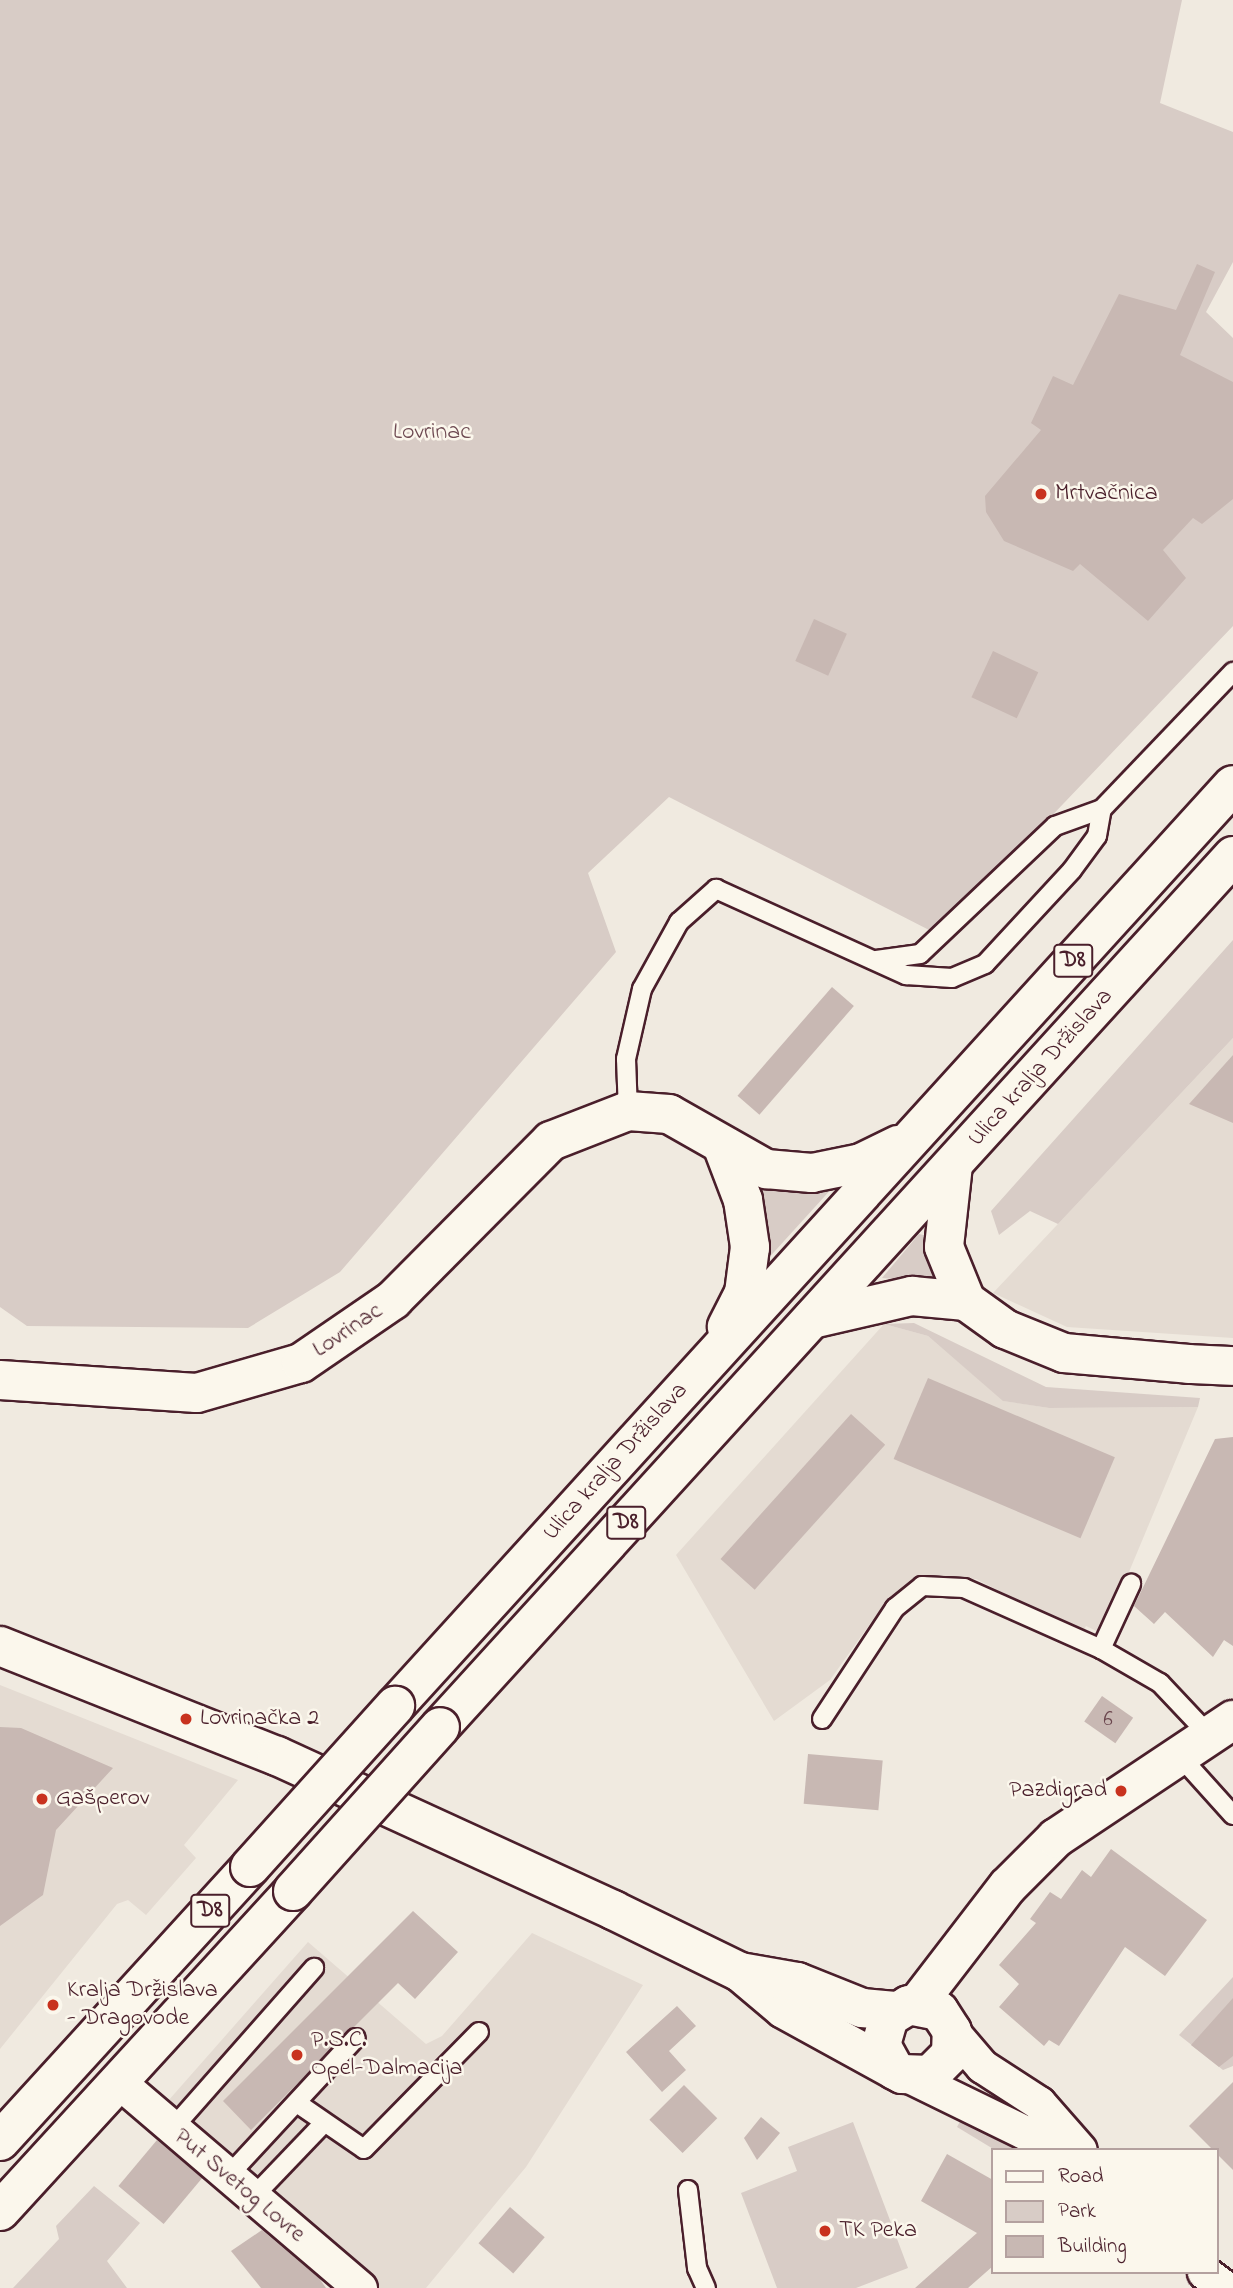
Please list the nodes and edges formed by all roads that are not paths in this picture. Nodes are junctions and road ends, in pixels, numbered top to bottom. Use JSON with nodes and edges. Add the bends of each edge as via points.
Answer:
{"nodes":[{"id":1,"x":1233,"y":672,"type":"edge"},
{"id":2,"x":1233,"y":785,"type":"edge"},
{"id":3,"x":1102,"y":809,"type":"junction"},
{"id":4,"x":1233,"y":856,"type":"edge"},
{"id":5,"x":876,"y":960,"type":"junction"},
{"id":6,"x":628,"y":1111,"type":"junction"},
{"id":7,"x":912,"y":1138,"type":"junction"},
{"id":8,"x":722,"y":1145,"type":"junction"},
{"id":9,"x":953,"y":1165,"type":"junction"},
{"id":10,"x":966,"y":1301,"type":"junction"},
{"id":11,"x":812,"y":1319,"type":"junction"},
{"id":12,"x":713,"y":1355,"type":"junction"},
{"id":13,"x":1233,"y":1366,"type":"edge"},
{"id":14,"x":0,"y":1380,"type":"edge"},
{"id":15,"x":1131,"y":1584,"type":"dead end"},
{"id":16,"x":0,"y":1646,"type":"edge"},
{"id":17,"x":1101,"y":1649,"type":"junction"},
{"id":18,"x":822,"y":1719,"type":"dead end"},
{"id":19,"x":1207,"y":1737,"type":"edge"},
{"id":20,"x":1233,"y":1815,"type":"edge"},
{"id":21,"x":314,"y":1969,"type":"dead end"},
{"id":22,"x":740,"y":1972,"type":"junction"},
{"id":23,"x":927,"y":2016,"type":"junction"},
{"id":24,"x":479,"y":2032,"type":"dead end"},
{"id":25,"x":356,"y":2038,"type":"dead end"},
{"id":26,"x":902,"y":2073,"type":"junction"},
{"id":27,"x":119,"y":2082,"type":"junction"},
{"id":28,"x":297,"y":2103,"type":"junction"},
{"id":29,"x":323,"y":2124,"type":"junction"},
{"id":30,"x":172,"y":2129,"type":"junction"},
{"id":31,"x":0,"y":2141,"type":"edge"},
{"id":32,"x":1072,"y":2143,"type":"edge"},
{"id":33,"x":228,"y":2176,"type":"junction"},
{"id":34,"x":688,"y":2190,"type":"dead end"},
{"id":35,"x":253,"y":2197,"type":"junction"},
{"id":36,"x":0,"y":2211,"type":"edge"},
{"id":37,"x":1207,"y":2274,"type":"edge"},
{"id":38,"x":360,"y":2288,"type":"edge"},
{"id":39,"x":706,"y":2288,"type":"edge"},
{"id":40,"x":1225,"y":2288,"type":"edge"}],
"edges":[{"from":1,"to":3,"type":"lane"},
{"from":2,"to":7,"type":"main road","name":"Ulica kralja Držislava","number":"D8"},
{"from":3,"to":5,"type":"lane","via":[[1055,826],[920,954]]},
{"from":3,"to":5,"type":"lane","via":[[1097,836],[1079,861],[985,964],[952,978],[929,979]]},
{"from":4,"to":9,"type":"main road","name":"Ulica kralja Držislava","number":"D8"},
{"from":5,"to":6,"type":"lane","via":[[716,889],[679,922],[642,989],[626,1059]]},
{"from":6,"to":8,"type":"main road","via":[[669,1114]]},
{"from":6,"to":14,"type":"main road","name":"Lovrinac","via":[[551,1141],[393,1300],[300,1363],[197,1393]]},
{"from":7,"to":8,"type":"main road","via":[[861,1163],[812,1173],[766,1169]]},
{"from":7,"to":12,"type":"main road","name":"Ulica kralja Držislava","number":"D8"},
{"from":8,"to":12,"type":"main road","via":[[743,1200],[750,1247],[744,1293]]},
{"from":9,"to":10,"type":"main road","via":[[944,1247]]},
{"from":9,"to":11,"type":"main road","name":"Ulica kralja Držislava","number":"D8"},
{"from":10,"to":11,"type":"main road","via":[[912,1296]]},
{"from":10,"to":13,"type":"main road","via":[[1005,1329],[1064,1353]]},
{"from":11,"to":27,"type":"main road","name":"Ulica kralja Držislava","number":"D8","bridge":true},
{"from":12,"to":31,"type":"main road","name":"Ulica kralja Držislava","number":"D8","bridge":true},
{"from":15,"to":17,"type":"lane"},
{"from":16,"to":22,"type":"main road","via":[[340,1785]]},
{"from":17,"to":18,"type":"lane","via":[[964,1588],[922,1587],[895,1608]]},
{"from":17,"to":19,"type":"lane","via":[[1160,1683]]},
{"from":19,"to":20,"type":"lane"},
{"from":19,"to":23,"type":"main road","via":[[1056,1838],[1008,1886]]},
{"from":21,"to":30,"type":"lane"},
{"from":22,"to":23,"type":"main road","via":[[797,1982],[862,2008]]},
{"from":22,"to":26,"type":"main road","via":[[784,2009]]},
{"from":23,"to":26,"type":"main road","via":[[881,2038]]},
{"from":23,"to":26,"type":"main road","via":[[951,2054],[943,2067]]},
{"from":23,"to":32,"type":"street","via":[[982,2066],[1040,2103]]},
{"from":24,"to":29,"type":"lane","via":[[376,2143],[364,2149]]},
{"from":25,"to":28,"type":"lane"},
{"from":26,"to":32,"type":"street","via":[[1024,2132]]},
{"from":27,"to":30,"type":"street","name":"Put Svetog Lovre"},
{"from":27,"to":36,"type":"main road","name":"Ulica kralja Držislava","number":"D8"},
{"from":28,"to":29,"type":"lane"},
{"from":28,"to":33,"type":"lane"},
{"from":29,"to":35,"type":"lane"},
{"from":30,"to":33,"type":"street","name":"Put Svetog Lovre"},
{"from":33,"to":35,"type":"street","name":"Put Svetog Lovre"},
{"from":34,"to":39,"type":"lane","via":[[697,2268]]},
{"from":35,"to":38,"type":"street","name":"Put Svetog Lovre"},
{"from":37,"to":40,"type":"street"}]}
